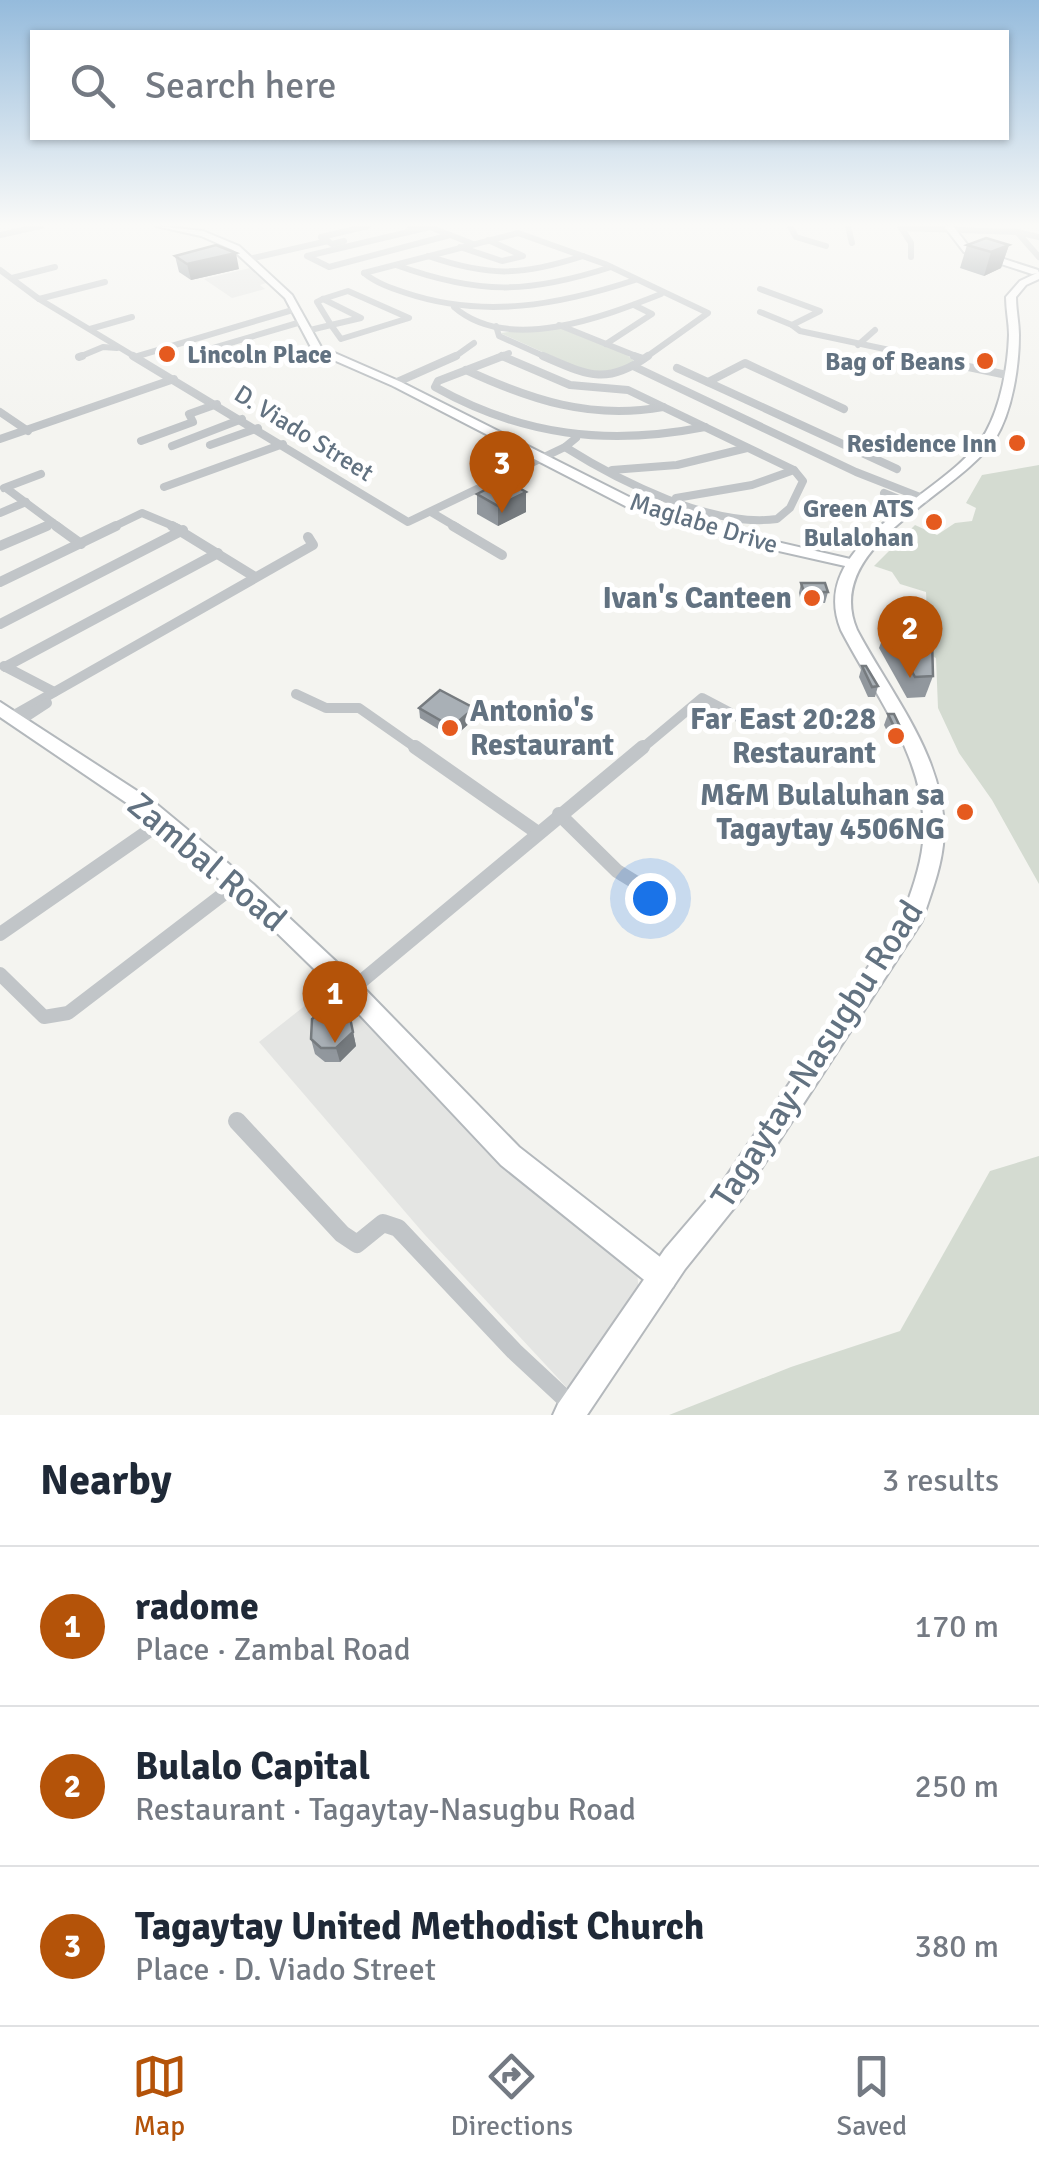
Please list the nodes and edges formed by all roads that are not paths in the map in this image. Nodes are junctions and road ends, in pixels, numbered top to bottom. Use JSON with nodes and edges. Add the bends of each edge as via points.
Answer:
{"nodes":[{"id":1,"x":31,"y":292,"type":"edge"},
{"id":2,"x":64,"y":292,"type":"edge"},
{"id":3,"x":282,"y":292,"type":"edge"},
{"id":4,"x":348,"y":292,"type":"edge"},
{"id":5,"x":348,"y":292,"type":"edge"},
{"id":6,"x":405,"y":292,"type":"edge"},
{"id":7,"x":526,"y":292,"type":"edge"},
{"id":8,"x":601,"y":292,"type":"edge"},
{"id":9,"x":657,"y":292,"type":"edge"},
{"id":10,"x":771,"y":292,"type":"edge"},
{"id":11,"x":1015,"y":292,"type":"edge"},
{"id":12,"x":1020,"y":292,"type":"edge"},
{"id":13,"x":661,"y":294,"type":"junction"},
{"id":14,"x":39,"y":298,"type":"junction"},
{"id":15,"x":323,"y":300,"type":"junction"},
{"id":16,"x":451,"y":305,"type":"junction"},
{"id":17,"x":633,"y":305,"type":"junction"},
{"id":18,"x":760,"y":312,"type":"dead end"},
{"id":19,"x":524,"y":317,"type":"junction"},
{"id":20,"x":132,"y":318,"type":"dead end"},
{"id":21,"x":361,"y":318,"type":"junction"},
{"id":22,"x":303,"y":323,"type":"junction"},
{"id":23,"x":555,"y":324,"type":"junction"},
{"id":24,"x":792,"y":325,"type":"junction"},
{"id":25,"x":496,"y":326,"type":"junction"},
{"id":26,"x":382,"y":328,"type":"junction"},
{"id":27,"x":90,"y":329,"type":"junction"},
{"id":28,"x":333,"y":329,"type":"junction"},
{"id":29,"x":875,"y":330,"type":"dead end"},
{"id":30,"x":474,"y":342,"type":"dead end"},
{"id":31,"x":606,"y":344,"type":"junction"},
{"id":32,"x":858,"y":345,"type":"junction"},
{"id":33,"x":120,"y":348,"type":"junction"},
{"id":34,"x":524,"y":348,"type":"junction"},
{"id":35,"x":193,"y":354,"type":"dead end"},
{"id":36,"x":138,"y":356,"type":"junction"},
{"id":37,"x":502,"y":356,"type":"junction"},
{"id":38,"x":79,"y":357,"type":"dead end"},
{"id":39,"x":643,"y":359,"type":"junction"},
{"id":40,"x":630,"y":368,"type":"junction"},
{"id":41,"x":677,"y":368,"type":"dead end"},
{"id":42,"x":466,"y":370,"type":"junction"},
{"id":43,"x":1007,"y":375,"type":"junction"},
{"id":44,"x":128,"y":380,"type":"dead end"},
{"id":45,"x":174,"y":380,"type":"junction"},
{"id":46,"x":708,"y":382,"type":"junction"},
{"id":47,"x":395,"y":383,"type":"junction"},
{"id":48,"x":718,"y":387,"type":"junction"},
{"id":49,"x":145,"y":390,"type":"junction"},
{"id":50,"x":693,"y":398,"type":"junction"},
{"id":51,"x":217,"y":404,"type":"junction"},
{"id":52,"x":664,"y":407,"type":"junction"},
{"id":53,"x":844,"y":409,"type":"dead end"},
{"id":54,"x":0,"y":412,"type":"edge"},
{"id":55,"x":242,"y":419,"type":"junction"},
{"id":56,"x":747,"y":423,"type":"junction"},
{"id":57,"x":258,"y":428,"type":"junction"},
{"id":58,"x":705,"y":428,"type":"junction"},
{"id":59,"x":28,"y":431,"type":"junction"},
{"id":60,"x":720,"y":435,"type":"junction"},
{"id":61,"x":576,"y":438,"type":"junction"},
{"id":62,"x":0,"y":439,"type":"edge"},
{"id":63,"x":141,"y":441,"type":"dead end"},
{"id":64,"x":282,"y":444,"type":"junction"},
{"id":65,"x":210,"y":445,"type":"dead end"},
{"id":66,"x":172,"y":446,"type":"dead end"},
{"id":67,"x":846,"y":446,"type":"junction"},
{"id":68,"x":747,"y":448,"type":"junction"},
{"id":69,"x":569,"y":450,"type":"junction"},
{"id":70,"x":823,"y":459,"type":"junction"},
{"id":71,"x":548,"y":461,"type":"junction"},
{"id":72,"x":896,"y":469,"type":"dead end"},
{"id":73,"x":608,"y":470,"type":"junction"},
{"id":74,"x":794,"y":470,"type":"junction"},
{"id":75,"x":41,"y":474,"type":"dead end"},
{"id":76,"x":164,"y":487,"type":"dead end"},
{"id":77,"x":3,"y":489,"type":"edge"},
{"id":78,"x":672,"y":499,"type":"junction"},
{"id":79,"x":26,"y":502,"type":"junction"},
{"id":80,"x":921,"y":503,"type":"junction"},
{"id":81,"x":431,"y":512,"type":"junction"},
{"id":82,"x":0,"y":514,"type":"edge"},
{"id":83,"x":53,"y":522,"type":"junction"},
{"id":84,"x":183,"y":530,"type":"junction"},
{"id":85,"x":308,"y":537,"type":"dead end"},
{"id":86,"x":81,"y":544,"type":"junction"},
{"id":87,"x":0,"y":546,"type":"edge"},
{"id":88,"x":218,"y":553,"type":"junction"},
{"id":89,"x":502,"y":555,"type":"dead end"},
{"id":90,"x":854,"y":564,"type":"junction"},
{"id":91,"x":255,"y":577,"type":"junction"},
{"id":92,"x":0,"y":582,"type":"edge"},
{"id":93,"x":0,"y":624,"type":"edge"},
{"id":94,"x":3,"y":666,"type":"edge"},
{"id":95,"x":58,"y":690,"type":"junction"},
{"id":96,"x":296,"y":694,"type":"dead end"},
{"id":97,"x":12,"y":714,"type":"edge"},
{"id":98,"x":761,"y":729,"type":"dead end"},
{"id":99,"x":559,"y":814,"type":"junction"},
{"id":100,"x":163,"y":820,"type":"junction"},
{"id":101,"x":538,"y":832,"type":"junction"},
{"id":102,"x":238,"y":883,"type":"junction"},
{"id":103,"x":649,"y":916,"type":"dead end"},
{"id":104,"x":0,"y":934,"type":"edge"},
{"id":105,"x":0,"y":974,"type":"edge"},
{"id":106,"x":350,"y":990,"type":"junction"},
{"id":107,"x":237,"y":1121,"type":"dead end"},
{"id":108,"x":663,"y":1278,"type":"junction"},
{"id":109,"x":572,"y":1411,"type":"edge"}],
"edges":[{"from":1,"to":14,"type":"street","name":"D. Viado Street"},
{"from":2,"to":14,"type":"street"},
{"from":3,"to":22,"type":"main road","name":"Maglabe Drive"},
{"from":4,"to":15,"type":"street"},
{"from":5,"to":26,"type":"street","via":[[409,318]]},
{"from":6,"to":16,"type":"street"},
{"from":7,"to":19,"type":"street"},
{"from":8,"to":19,"type":"street"},
{"from":9,"to":13,"type":"street"},
{"from":10,"to":24,"type":"street","via":[[820,311]]},
{"from":11,"to":43,"type":"main road"},
{"from":12,"to":43,"type":"main road","via":[[1022,337]]},
{"from":13,"to":17,"type":"street"},
{"from":13,"to":39,"type":"street","via":[[708,315]]},
{"from":14,"to":27,"type":"street","name":"D. Viado Street"},
{"from":15,"to":21,"type":"street"},
{"from":15,"to":28,"type":"street","via":[[316,302]]},
{"from":16,"to":19,"type":"street"},
{"from":16,"to":25,"type":"street","via":[[472,321]]},
{"from":17,"to":23,"type":"street"},
{"from":17,"to":31,"type":"street","via":[[652,314]]},
{"from":18,"to":24,"type":"street"},
{"from":19,"to":23,"type":"street"},
{"from":19,"to":25,"type":"street"},
{"from":20,"to":27,"type":"street"},
{"from":21,"to":26,"type":"street"},
{"from":21,"to":28,"type":"street"},
{"from":22,"to":28,"type":"street"},
{"from":22,"to":35,"type":"street"},
{"from":22,"to":36,"type":"street"},
{"from":22,"to":47,"type":"main road","name":"Maglabe Drive","via":[[316,348]]},
{"from":23,"to":31,"type":"street"},
{"from":24,"to":32,"type":"street"},
{"from":25,"to":34,"type":"street","via":[[499,336]]},
{"from":26,"to":28,"type":"street","via":[[344,340]]},
{"from":27,"to":33,"type":"street","name":"D. Viado Street"},
{"from":29,"to":32,"type":"street"},
{"from":30,"to":47,"type":"street","via":[[447,362]]},
{"from":31,"to":39,"type":"street"},
{"from":32,"to":43,"type":"street"},
{"from":33,"to":36,"type":"street","name":"D. Viado Street"},
{"from":33,"to":38,"type":"street"},
{"from":34,"to":37,"type":"street"},
{"from":34,"to":40,"type":"street","via":[[591,376]]},
{"from":36,"to":45,"type":"street","name":"D. Viado Street"},
{"from":37,"to":42,"type":"street"},
{"from":37,"to":52,"type":"street","via":[[570,385],[626,387]]},
{"from":39,"to":40,"type":"street"},
{"from":40,"to":50,"type":"street"},
{"from":41,"to":46,"type":"street"},
{"from":42,"to":52,"type":"street","via":[[572,411]]},
{"from":42,"to":61,"type":"street","via":[[434,385],[508,422]]},
{"from":43,"to":80,"type":"main road","via":[[991,435]]},
{"from":44,"to":49,"type":"street"},
{"from":45,"to":49,"type":"street"},
{"from":45,"to":51,"type":"street","name":"D. Viado Street"},
{"from":46,"to":48,"type":"street"},
{"from":46,"to":53,"type":"street","via":[[745,363]]},
{"from":47,"to":71,"type":"main road","name":"Maglabe Drive"},
{"from":48,"to":50,"type":"street"},
{"from":48,"to":67,"type":"street"},
{"from":49,"to":59,"type":"street"},
{"from":50,"to":56,"type":"street"},
{"from":51,"to":55,"type":"street","name":"D. Viado Street"},
{"from":51,"to":63,"type":"street","via":[[189,414],[193,422]]},
{"from":52,"to":58,"type":"street"},
{"from":54,"to":59,"type":"street"},
{"from":55,"to":57,"type":"street","name":"D. Viado Street"},
{"from":55,"to":66,"type":"street"},
{"from":56,"to":60,"type":"street"},
{"from":56,"to":70,"type":"street"},
{"from":57,"to":64,"type":"street","name":"D. Viado Street"},
{"from":57,"to":65,"type":"street"},
{"from":58,"to":60,"type":"street"},
{"from":58,"to":61,"type":"street","via":[[634,440]]},
{"from":59,"to":62,"type":"street"},
{"from":60,"to":68,"type":"street"},
{"from":61,"to":69,"type":"street","name":"D. Viado Street"},
{"from":64,"to":76,"type":"street"},
{"from":64,"to":81,"type":"street","name":"D. Viado Street","via":[[408,522]]},
{"from":67,"to":70,"type":"street"},
{"from":67,"to":72,"type":"street"},
{"from":68,"to":73,"type":"street","via":[[689,463]]},
{"from":68,"to":74,"type":"street"},
{"from":69,"to":71,"type":"street","name":"D. Viado Street"},
{"from":69,"to":73,"type":"street"},
{"from":70,"to":80,"type":"street"},
{"from":71,"to":81,"type":"street","name":"D. Viado Street"},
{"from":71,"to":90,"type":"main road","name":"Maglabe Drive","via":[[640,508],[693,526]]},
{"from":73,"to":78,"type":"street"},
{"from":74,"to":78,"type":"street"},
{"from":74,"to":78,"type":"street","via":[[802,481],[789,510],[766,522]]},
{"from":75,"to":77,"type":"street"},
{"from":77,"to":79,"type":"street"},
{"from":79,"to":82,"type":"street"},
{"from":79,"to":83,"type":"street"},
{"from":80,"to":90,"type":"main road"},
{"from":81,"to":89,"type":"street"},
{"from":83,"to":86,"type":"street"},
{"from":83,"to":87,"type":"street"},
{"from":84,"to":86,"type":"street","via":[[142,513]]},
{"from":84,"to":88,"type":"street"},
{"from":84,"to":93,"type":"street"},
{"from":85,"to":91,"type":"street","via":[[312,545]]},
{"from":86,"to":92,"type":"street"},
{"from":88,"to":91,"type":"street"},
{"from":88,"to":94,"type":"street"},
{"from":90,"to":108,"type":"main road","name":"Tagaytay-Nasugbu Road","via":[[846,582],[846,626],[930,784],[936,824],[930,870],[911,921],[733,1189]]},
{"from":91,"to":95,"type":"street"},
{"from":94,"to":95,"type":"street"},
{"from":95,"to":97,"type":"street"},
{"from":96,"to":101,"type":"street","via":[[326,708],[359,708]]},
{"from":97,"to":100,"type":"main road","name":"Zambal Road"},
{"from":98,"to":99,"type":"street","via":[[702,698]]},
{"from":99,"to":101,"type":"street"},
{"from":99,"to":103,"type":"street","via":[[618,871],[648,890]]},
{"from":100,"to":102,"type":"main road","name":"Zambal Road"},
{"from":100,"to":104,"type":"street"},
{"from":101,"to":106,"type":"street"},
{"from":102,"to":105,"type":"street","via":[[68,1013],[44,1016]]},
{"from":102,"to":106,"type":"main road","name":"Zambal Road"},
{"from":106,"to":108,"type":"main road","name":"Zambal Road","via":[[510,1156]]},
{"from":107,"to":109,"type":"street","via":[[342,1234],[358,1244],[383,1223],[398,1228]]},
{"from":108,"to":109,"type":"main road","name":"Tagaytay-Nasugbu Road"}]}
